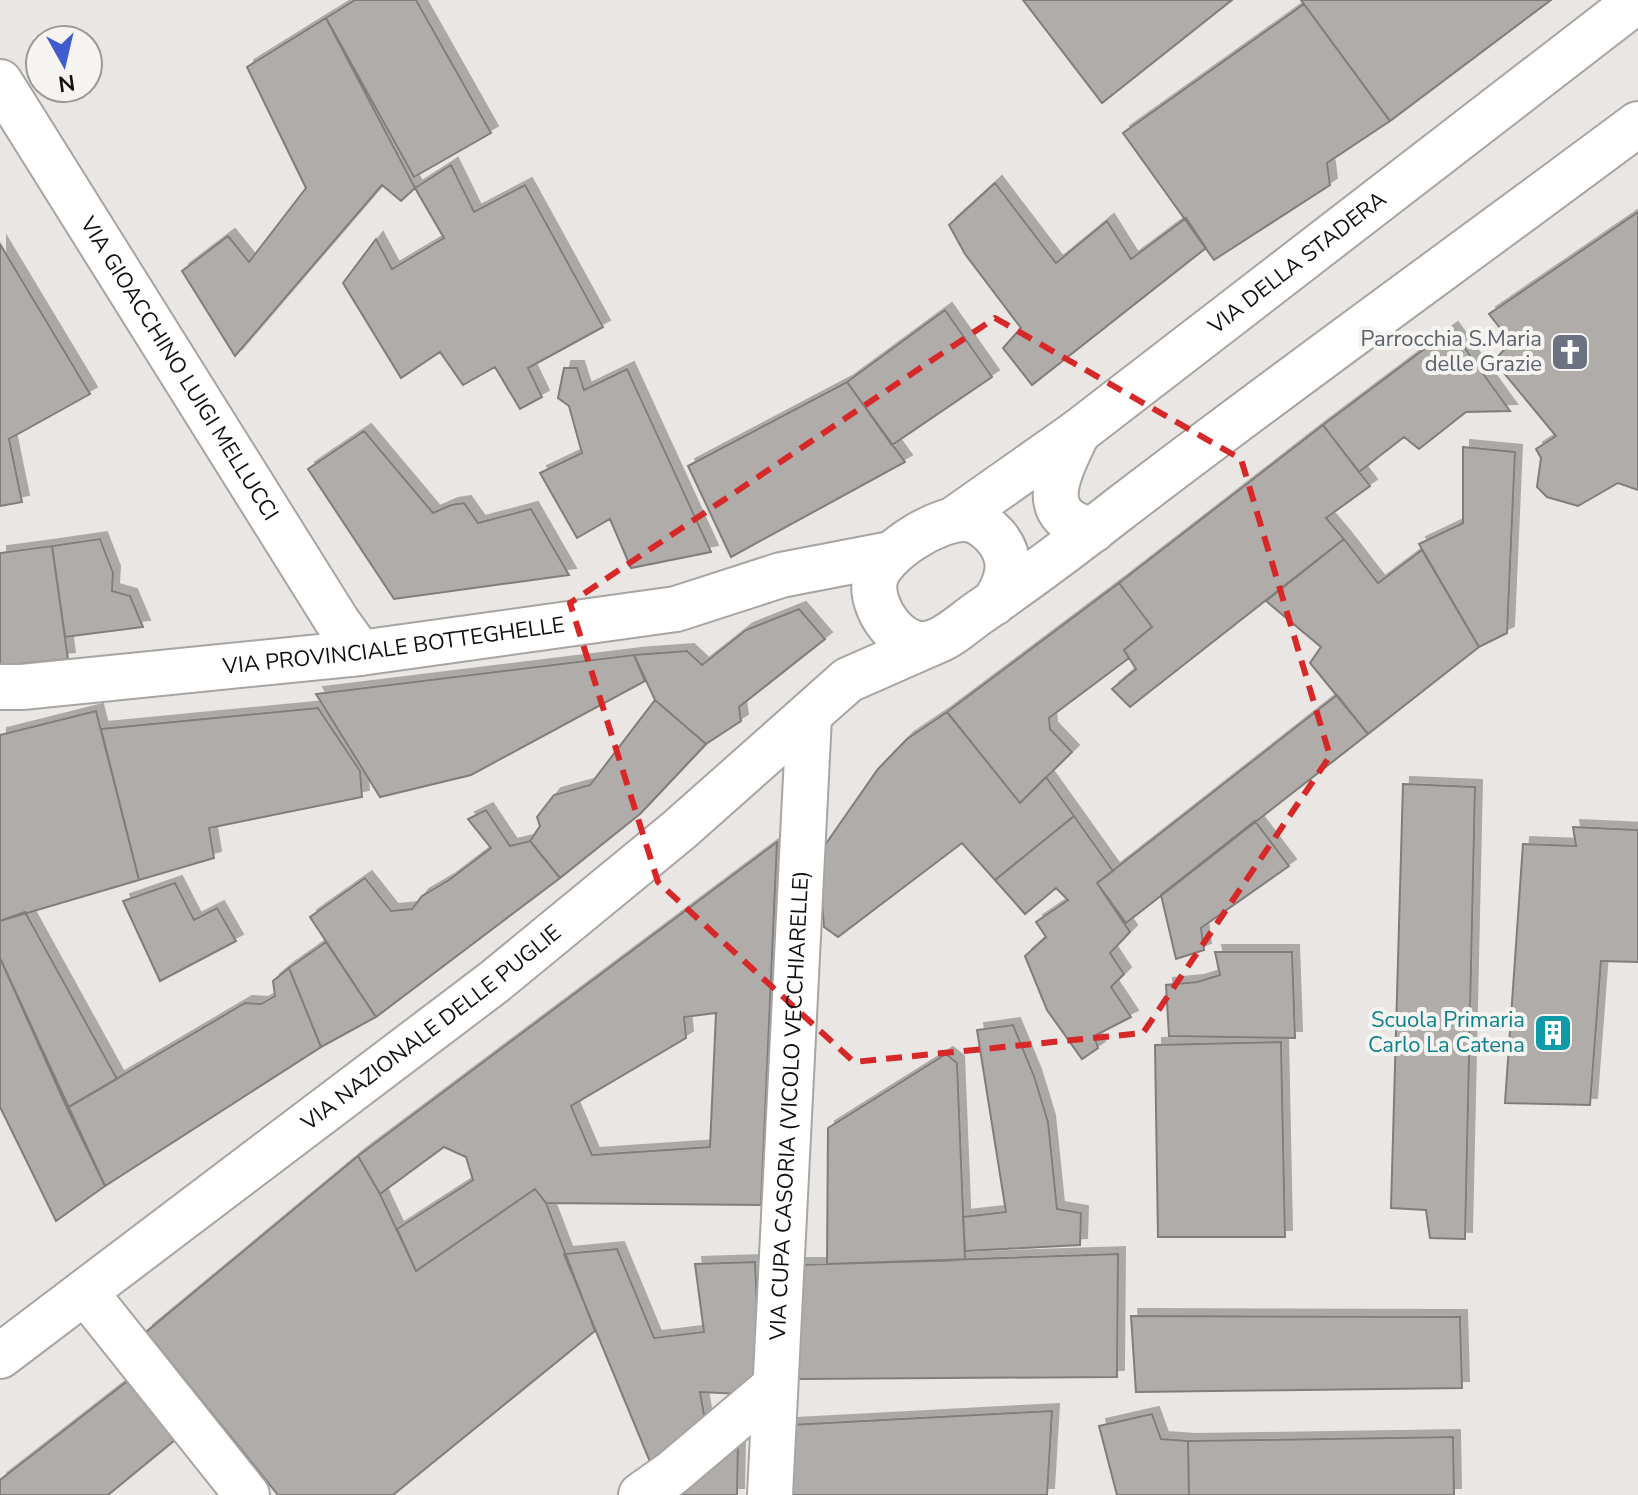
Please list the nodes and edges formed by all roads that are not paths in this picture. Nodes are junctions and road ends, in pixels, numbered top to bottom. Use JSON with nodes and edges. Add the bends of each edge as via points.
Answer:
{"nodes":[{"id":1,"x":1638,"y":0,"type":"edge"},
{"id":2,"x":0,"y":82,"type":"edge"},
{"id":3,"x":1638,"y":124,"type":"edge"},
{"id":4,"x":1078,"y":432,"type":"junction"},
{"id":5,"x":953,"y":520,"type":"junction"},
{"id":6,"x":1093,"y":530,"type":"junction"},
{"id":7,"x":881,"y":584,"type":"junction"},
{"id":8,"x":994,"y":603,"type":"junction"},
{"id":9,"x":932,"y":643,"type":"junction"},
{"id":10,"x":360,"y":653,"type":"junction"},
{"id":11,"x":848,"y":680,"type":"junction"},
{"id":12,"x":0,"y":687,"type":"edge"},
{"id":13,"x":809,"y":717,"type":"junction"},
{"id":14,"x":85,"y":1292,"type":"junction"},
{"id":15,"x":0,"y":1356,"type":"edge"},
{"id":16,"x":775,"y":1386,"type":"junction"},
{"id":17,"x":247,"y":1495,"type":"edge"},
{"id":18,"x":641,"y":1495,"type":"edge"},
{"id":19,"x":770,"y":1495,"type":"edge"}],
"edges":[{"from":1,"to":4,"type":"main road","name":"VIA DELLA STADERA"},
{"from":2,"to":10,"type":"main road","name":"VIA GIOACCHINO LUIGI MELLUCCI"},
{"from":3,"to":6,"type":"main road"},
{"from":4,"to":5,"type":"main road","name":"VIA DELLA STADERA"},
{"from":4,"to":6,"type":"main road","via":[[1060,471],[1056,502],[1068,520]]},
{"from":5,"to":7,"type":"main road","via":[[930,529]]},
{"from":5,"to":8,"type":"main road","via":[[977,521],[1005,549],[1008,573]]},
{"from":6,"to":8,"type":"main road"},
{"from":7,"to":9,"type":"main road","via":[[889,624],[904,639]]},
{"from":7,"to":10,"type":"main road","name":"VIA PROVINCIALE BOTTEGHELLE","via":[[781,575],[676,609]]},
{"from":7,"to":11,"type":"main road","name":"VIA NAZIONALE DELLE PUGLIE"},
{"from":8,"to":9,"type":"main road"},
{"from":9,"to":11,"type":"main road","name":"VIA NAZIONALE DELLE PUGLIE"},
{"from":10,"to":12,"type":"main road","name":"VIA PROVINCIALE BOTTEGHELLE"},
{"from":11,"to":13,"type":"main road","name":"VIA NAZIONALE DELLE PUGLIE"},
{"from":13,"to":14,"type":"main road","name":"VIA NAZIONALE DELLE PUGLIE","via":[[494,982]]},
{"from":13,"to":16,"type":"main road","name":"VIA CUPA CASORIA (VICOLO VECCHIARELLE)"},
{"from":14,"to":15,"type":"main road","name":"VIA NAZIONALE DELLE PUGLIE"},
{"from":14,"to":17,"type":"main road"},
{"from":16,"to":18,"type":"main road"},
{"from":16,"to":19,"type":"main road","name":"VIA CUPA CASORIA (VICOLO VECCHIARELLE)"}]}
